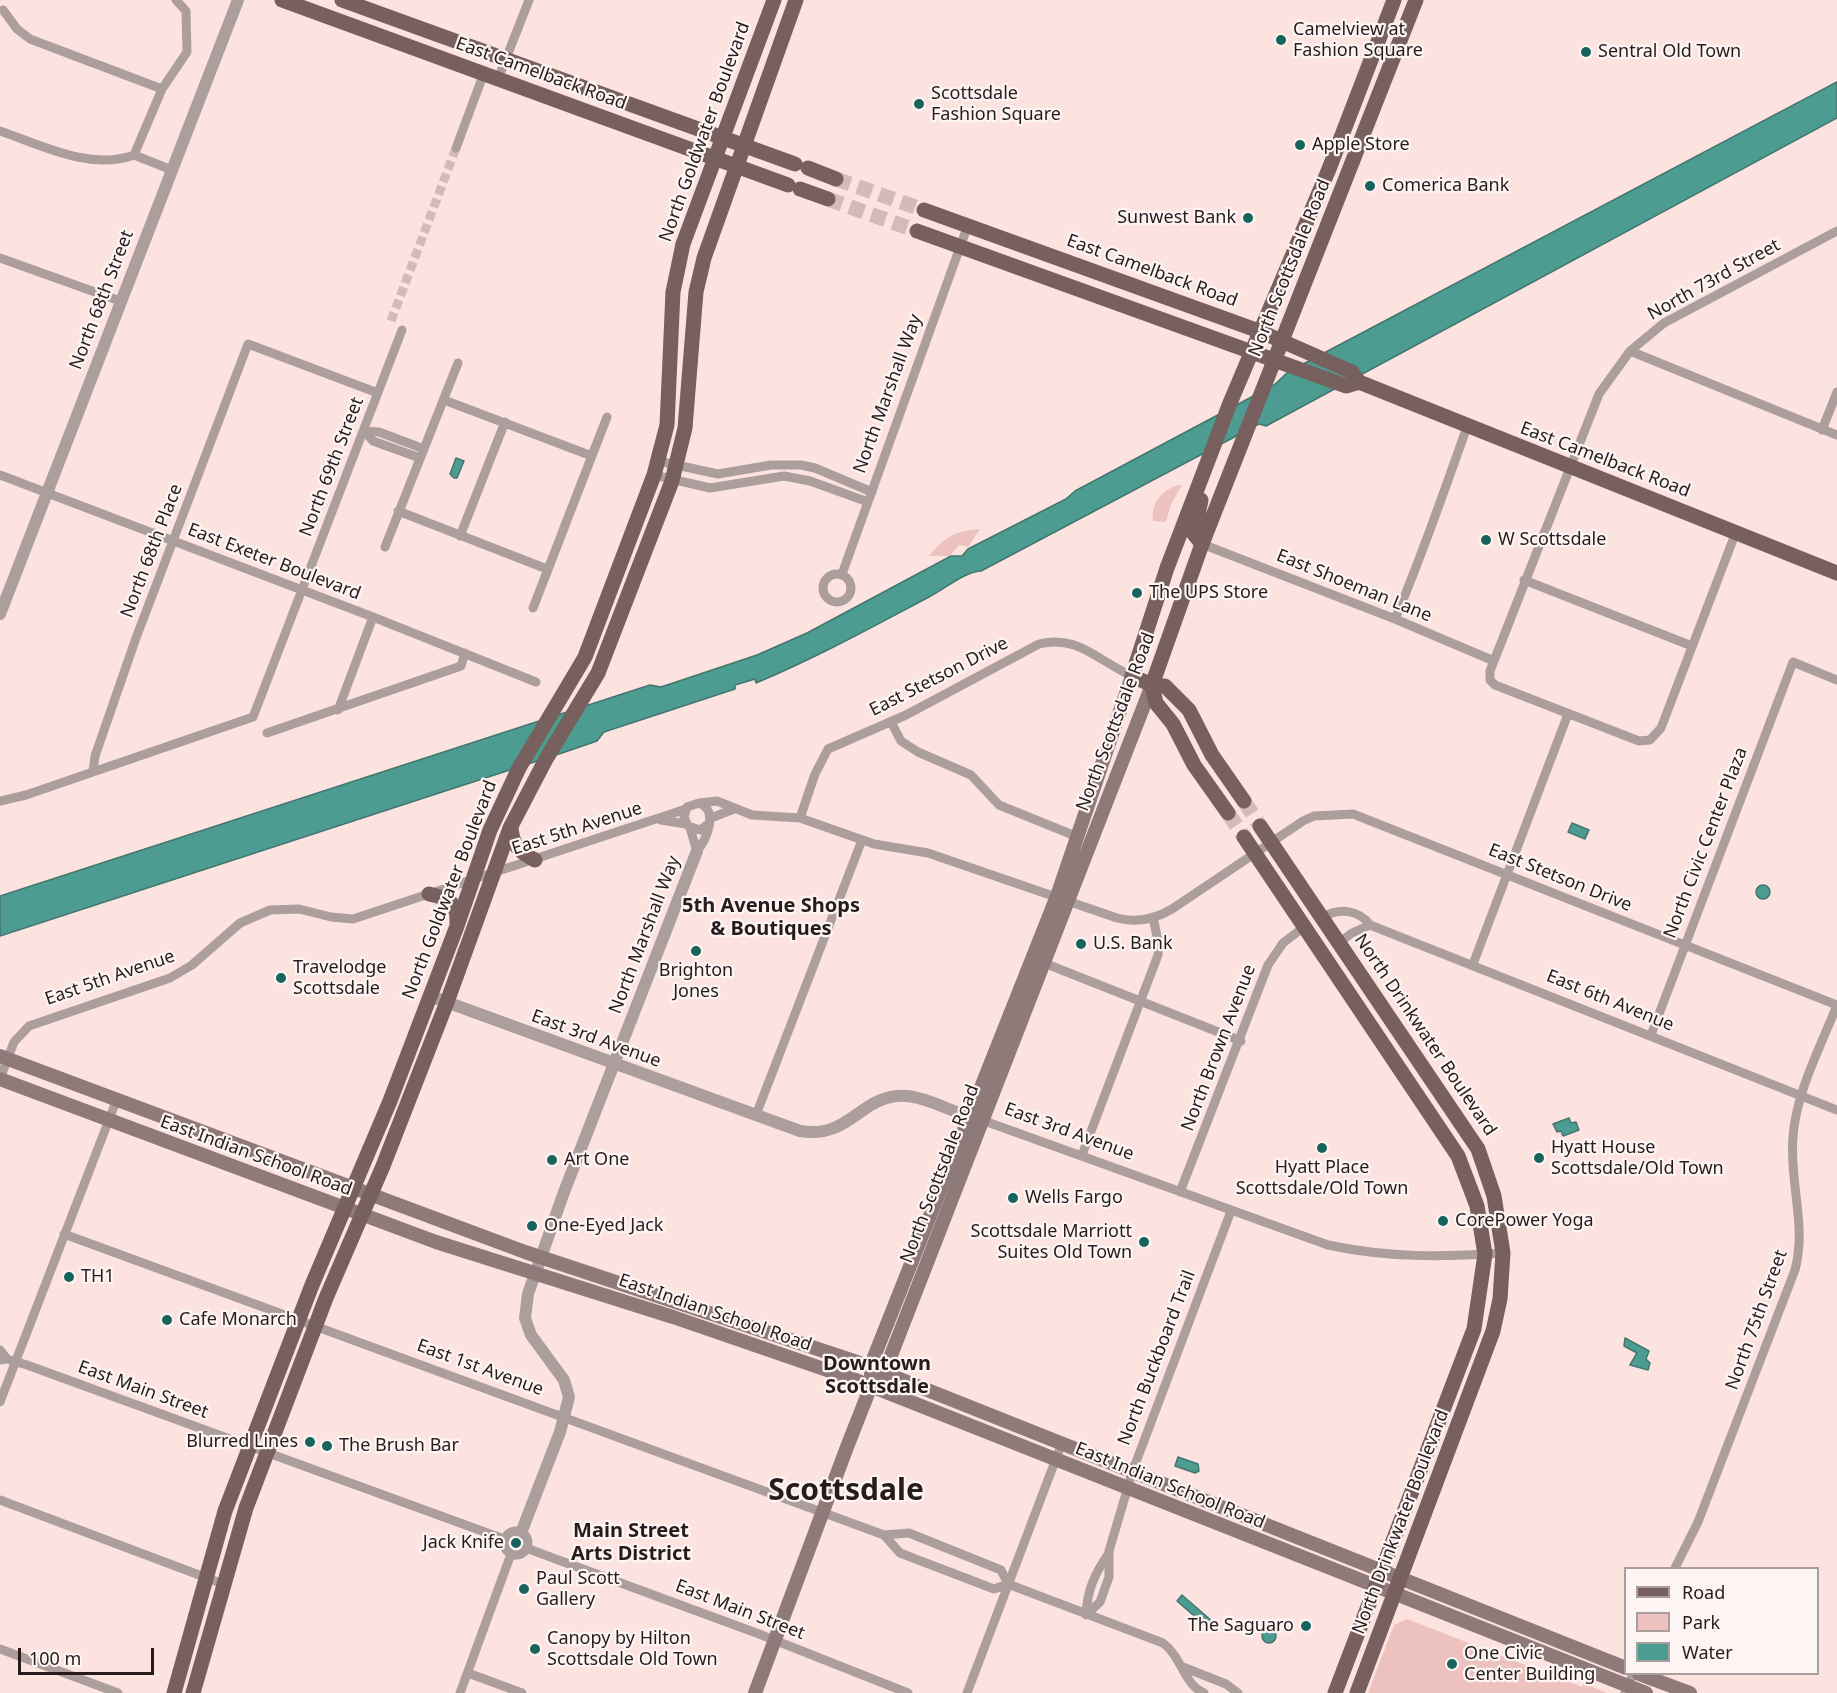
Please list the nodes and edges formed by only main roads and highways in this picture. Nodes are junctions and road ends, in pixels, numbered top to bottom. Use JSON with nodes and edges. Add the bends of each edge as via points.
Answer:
{"nodes":[{"id":1,"x":282,"y":0,"type":"edge"},
{"id":2,"x":342,"y":0,"type":"edge"},
{"id":3,"x":774,"y":0,"type":"edge"},
{"id":4,"x":788,"y":0,"type":"edge"},
{"id":5,"x":796,"y":0,"type":"edge"},
{"id":6,"x":1394,"y":0,"type":"edge"},
{"id":7,"x":1416,"y":0,"type":"edge"},
{"id":8,"x":777,"y":49,"type":"junction"},
{"id":9,"x":722,"y":137,"type":"junction"},
{"id":10,"x":744,"y":145,"type":"junction"},
{"id":11,"x":714,"y":158,"type":"junction"},
{"id":12,"x":736,"y":166,"type":"junction"},
{"id":13,"x":836,"y":179,"type":"tunnel mouth"},
{"id":14,"x":828,"y":199,"type":"tunnel mouth"},
{"id":15,"x":924,"y":210,"type":"tunnel mouth"},
{"id":16,"x":917,"y":231,"type":"tunnel mouth"},
{"id":17,"x":1259,"y":331,"type":"junction"},
{"id":18,"x":1287,"y":343,"type":"junction"},
{"id":19,"x":1251,"y":351,"type":"junction"},
{"id":20,"x":1279,"y":361,"type":"junction"},
{"id":21,"x":1359,"y":382,"type":"junction"},
{"id":22,"x":1204,"y":471,"type":"junction"},
{"id":23,"x":1202,"y":543,"type":"junction"},
{"id":24,"x":1837,"y":573,"type":"edge"},
{"id":25,"x":1132,"y":676,"type":"junction"},
{"id":26,"x":1152,"y":685,"type":"junction"},
{"id":27,"x":1244,"y":801,"type":"tunnel mouth"},
{"id":28,"x":1228,"y":813,"type":"tunnel mouth"},
{"id":29,"x":511,"y":825,"type":"junction"},
{"id":30,"x":1260,"y":826,"type":"tunnel mouth"},
{"id":31,"x":1244,"y":837,"type":"tunnel mouth"},
{"id":32,"x":536,"y":860,"type":"road end"},
{"id":33,"x":429,"y":894,"type":"road end"},
{"id":34,"x":1063,"y":898,"type":"junction"},
{"id":35,"x":457,"y":926,"type":"junction"},
{"id":36,"x":4,"y":1058,"type":"edge"},
{"id":37,"x":0,"y":1079,"type":"edge"},
{"id":38,"x":353,"y":1187,"type":"junction"},
{"id":39,"x":371,"y":1194,"type":"junction"},
{"id":40,"x":344,"y":1208,"type":"junction"},
{"id":41,"x":362,"y":1215,"type":"junction"},
{"id":42,"x":730,"y":1320,"type":"junction"},
{"id":43,"x":725,"y":1335,"type":"junction"},
{"id":44,"x":1460,"y":1365,"type":"junction"},
{"id":45,"x":877,"y":1370,"type":"junction"},
{"id":46,"x":871,"y":1386,"type":"junction"},
{"id":47,"x":1459,"y":1425,"type":"junction"},
{"id":48,"x":1381,"y":1571,"type":"junction"},
{"id":49,"x":1401,"y":1579,"type":"junction"},
{"id":50,"x":1375,"y":1586,"type":"junction"},
{"id":51,"x":1395,"y":1595,"type":"junction"},
{"id":52,"x":1624,"y":1667,"type":"edge"},
{"id":53,"x":1642,"y":1675,"type":"edge"},
{"id":54,"x":1628,"y":1684,"type":"edge"},
{"id":55,"x":174,"y":1693,"type":"edge"},
{"id":56,"x":193,"y":1693,"type":"edge"},
{"id":57,"x":755,"y":1693,"type":"edge"},
{"id":58,"x":1335,"y":1693,"type":"edge"},
{"id":59,"x":1357,"y":1693,"type":"edge"},
{"id":60,"x":1646,"y":1693,"type":"edge"},
{"id":61,"x":1690,"y":1693,"type":"edge"}],
"edges":[{"from":1,"to":11,"type":"main road","name":"East Camelback Road"},
{"from":2,"to":9,"type":"main road","name":"East Camelback Road"},
{"from":3,"to":9,"type":"main road","name":"North Goldwater Boulevard"},
{"from":4,"to":8,"type":"main road","via":[[773,41]]},
{"from":5,"to":8,"type":"main road","name":"North Goldwater Boulevard"},
{"from":6,"to":17,"type":"main road","name":"North Scottsdale Road","via":[[1329,169]]},
{"from":7,"to":18,"type":"main road","name":"North Scottsdale Road"},
{"from":8,"to":10,"type":"main road","name":"North Goldwater Boulevard"},
{"from":9,"to":10,"type":"main road","name":"East Camelback Road"},
{"from":9,"to":11,"type":"main road","name":"North Goldwater Boulevard"},
{"from":10,"to":12,"type":"main road","name":"North Goldwater Boulevard"},
{"from":10,"to":13,"type":"main road","name":"East Camelback Road"},
{"from":11,"to":12,"type":"main road","name":"East Camelback Road"},
{"from":11,"to":35,"type":"main road","name":"North Goldwater Boulevard","via":[[686,233],[673,292],[667,425],[656,468],[585,657],[499,808]]},
{"from":12,"to":14,"type":"main road","name":"East Camelback Road"},
{"from":12,"to":29,"type":"main road","name":"North Goldwater Boulevard","via":[[711,234],[696,292],[689,392],[674,474],[613,638],[580,705]]},
{"from":15,"to":17,"type":"main road","name":"East Camelback Road"},
{"from":16,"to":19,"type":"main road","name":"East Camelback Road"},
{"from":17,"to":18,"type":"main road","name":"East Camelback Road"},
{"from":17,"to":19,"type":"main road","name":"North Scottsdale Road"},
{"from":18,"to":20,"type":"main road","name":"North Scottsdale Road"},
{"from":18,"to":21,"type":"main road","name":"East Camelback Road","via":[[1352,372]]},
{"from":19,"to":20,"type":"main road","name":"East Camelback Road"},
{"from":19,"to":22,"type":"main road","name":"North Scottsdale Road"},
{"from":20,"to":21,"type":"main road","name":"East Camelback Road","via":[[1346,386]]},
{"from":20,"to":23,"type":"main road","name":"North Scottsdale Road","via":[[1262,388]]},
{"from":21,"to":24,"type":"main road","name":"East Camelback Road"},
{"from":22,"to":23,"type":"main road","via":[[1194,528]]},
{"from":22,"to":25,"type":"main road","name":"North Scottsdale Road"},
{"from":23,"to":26,"type":"main road","name":"North Scottsdale Road"},
{"from":25,"to":26,"type":"main road"},
{"from":25,"to":34,"type":"main road","name":"North Scottsdale Road","via":[[1078,837]]},
{"from":26,"to":27,"type":"main road","via":[[1165,686],[1189,710],[1212,755]]},
{"from":26,"to":28,"type":"main road","via":[[1156,703]]},
{"from":26,"to":34,"type":"main road","name":"North Scottsdale Road"},
{"from":29,"to":32,"type":"main road","via":[[517,849]]},
{"from":29,"to":39,"type":"main road","name":"North Goldwater Boulevard"},
{"from":30,"to":47,"type":"main road","name":"North Drinkwater Boulevard","via":[[1478,1149],[1494,1196],[1503,1253],[1500,1299],[1493,1331]]},
{"from":31,"to":44,"type":"main road","name":"North Drinkwater Boulevard","via":[[1458,1156],[1477,1206],[1485,1254],[1474,1329]]},
{"from":33,"to":35,"type":"main road","via":[[454,904],[458,911]]},
{"from":34,"to":45,"type":"main road","name":"North Scottsdale Road","via":[[968,1116]]},
{"from":34,"to":45,"type":"main road","name":"North Scottsdale Road","via":[[1044,963]]},
{"from":35,"to":38,"type":"main road","name":"North Goldwater Boulevard"},
{"from":36,"to":38,"type":"main road","name":"East Indian School Road"},
{"from":37,"to":40,"type":"main road","name":"East Indian School Road"},
{"from":38,"to":39,"type":"main road","name":"East Indian School Road"},
{"from":38,"to":40,"type":"main road","name":"North Goldwater Boulevard"},
{"from":39,"to":41,"type":"main road","name":"North Goldwater Boulevard"},
{"from":39,"to":42,"type":"main road","name":"East Indian School Road","via":[[540,1258]]},
{"from":40,"to":41,"type":"main road","name":"East Indian School Road"},
{"from":40,"to":55,"type":"main road","name":"North Goldwater Boulevard","via":[[225,1511]]},
{"from":41,"to":43,"type":"main road","name":"East Indian School Road"},
{"from":41,"to":56,"type":"main road","name":"North Goldwater Boulevard","via":[[315,1326],[243,1517]]},
{"from":42,"to":43,"type":"main road"},
{"from":42,"to":45,"type":"main road","name":"East Indian School Road"},
{"from":43,"to":46,"type":"main road","name":"East Indian School Road"},
{"from":44,"to":47,"type":"main road","via":[[1463,1379],[1453,1415]]},
{"from":44,"to":48,"type":"main road","name":"North Drinkwater Boulevard"},
{"from":45,"to":46,"type":"main road","name":"North Scottsdale Road"},
{"from":45,"to":48,"type":"main road","name":"East Indian School Road"},
{"from":46,"to":50,"type":"main road","name":"East Indian School Road"},
{"from":46,"to":57,"type":"main road","name":"North Scottsdale Road"},
{"from":47,"to":49,"type":"main road","name":"North Drinkwater Boulevard"},
{"from":48,"to":49,"type":"main road","name":"East Indian School Road"},
{"from":48,"to":50,"type":"main road","name":"North Drinkwater Boulevard"},
{"from":49,"to":51,"type":"main road","name":"North Drinkwater Boulevard"},
{"from":49,"to":52,"type":"main road","name":"East Indian School Road"},
{"from":50,"to":51,"type":"main road","name":"East Indian School Road"},
{"from":50,"to":58,"type":"main road","name":"North Drinkwater Boulevard"},
{"from":51,"to":54,"type":"main road","name":"East Indian School Road"},
{"from":51,"to":59,"type":"main road","name":"North Drinkwater Boulevard"},
{"from":53,"to":61,"type":"main road"},
{"from":54,"to":60,"type":"main road","name":"East Indian School Road"}]}
